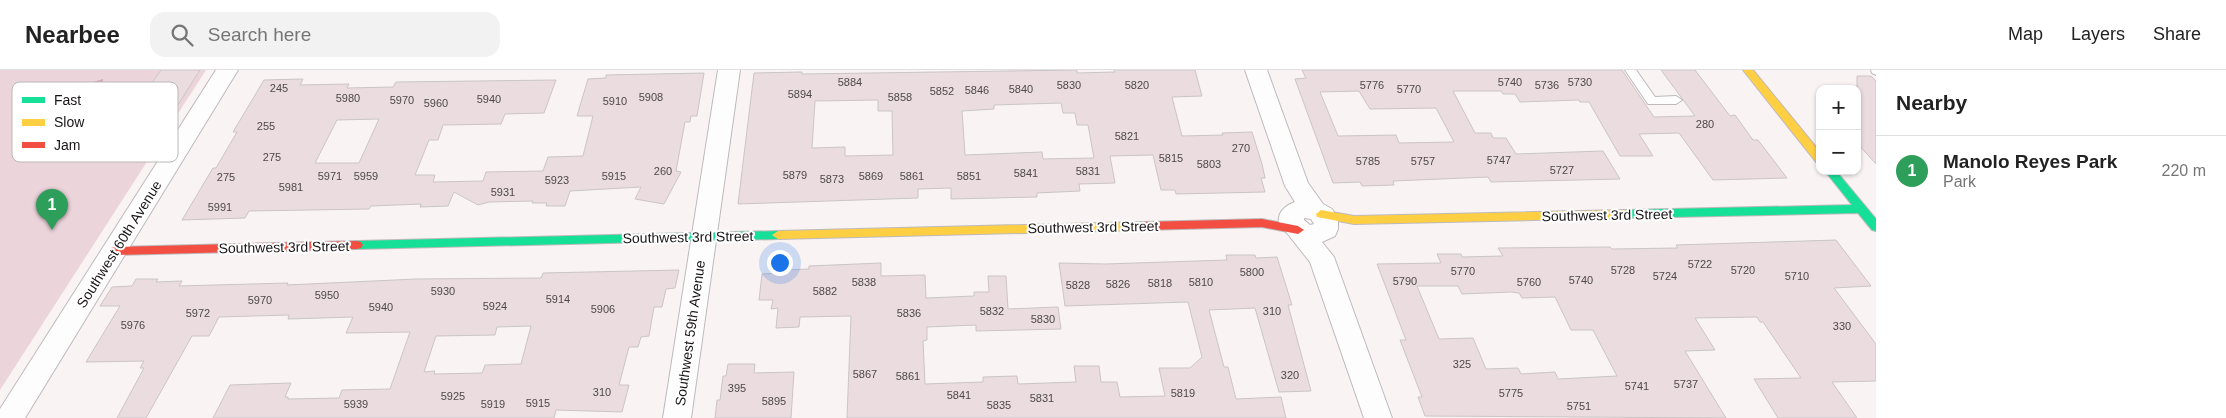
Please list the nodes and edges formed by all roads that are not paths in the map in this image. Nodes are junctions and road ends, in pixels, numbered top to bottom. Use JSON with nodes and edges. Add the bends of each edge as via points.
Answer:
{"nodes":[{"id":1,"x":227,"y":70,"type":"edge"},
{"id":2,"x":730,"y":70,"type":"edge"},
{"id":3,"x":1256,"y":70,"type":"edge"},
{"id":4,"x":1630,"y":70,"type":"edge"},
{"id":5,"x":1748,"y":70,"type":"edge"},
{"id":6,"x":1676,"y":100,"type":"dead end"},
{"id":7,"x":178,"y":149,"type":"edge"},
{"id":8,"x":1816,"y":154,"type":"edge"},
{"id":9,"x":170,"y":162,"type":"edge"},
{"id":10,"x":1833,"y":175,"type":"edge"},
{"id":11,"x":1861,"y":209,"type":"junction"},
{"id":12,"x":1354,"y":220,"type":"joint"},
{"id":13,"x":1262,"y":223,"type":"joint"},
{"id":14,"x":1310,"y":225,"type":"junction"},
{"id":15,"x":1876,"y":227,"type":"edge"},
{"id":16,"x":704,"y":237,"type":"junction"},
{"id":17,"x":115,"y":251,"type":"junction"},
{"id":18,"x":10,"y":418,"type":"edge"},
{"id":19,"x":678,"y":418,"type":"edge"},
{"id":20,"x":1378,"y":418,"type":"edge"}],
"edges":[{"from":1,"to":7,"type":"street","name":"Southwest 60th Avenue"},
{"from":2,"to":16,"type":"street","name":"Southwest 59th Avenue"},
{"from":3,"to":14,"type":"street","via":[[1296,186],[1294,194]]},
{"from":4,"to":6,"type":"lane","via":[[1652,101]]},
{"from":5,"to":8,"type":"street"},
{"from":9,"to":17,"type":"street","name":"Southwest 60th Avenue"},
{"from":10,"to":11,"type":"street"},
{"from":11,"to":12,"type":"street","name":"Southwest 3rd Street"},
{"from":11,"to":15,"type":"street"},
{"from":12,"to":14,"type":"street","name":"Southwest 3rd Street","via":[[1345,224]]},
{"from":13,"to":14,"type":"street","name":"Southwest 3rd Street","via":[[1270,218]]},
{"from":13,"to":16,"type":"street","name":"Southwest 3rd Street"},
{"from":14,"to":20,"type":"street"},
{"from":16,"to":17,"type":"street","name":"Southwest 3rd Street"},
{"from":16,"to":19,"type":"street","name":"Southwest 59th Avenue"},
{"from":17,"to":18,"type":"street","name":"Southwest 60th Avenue"}]}
